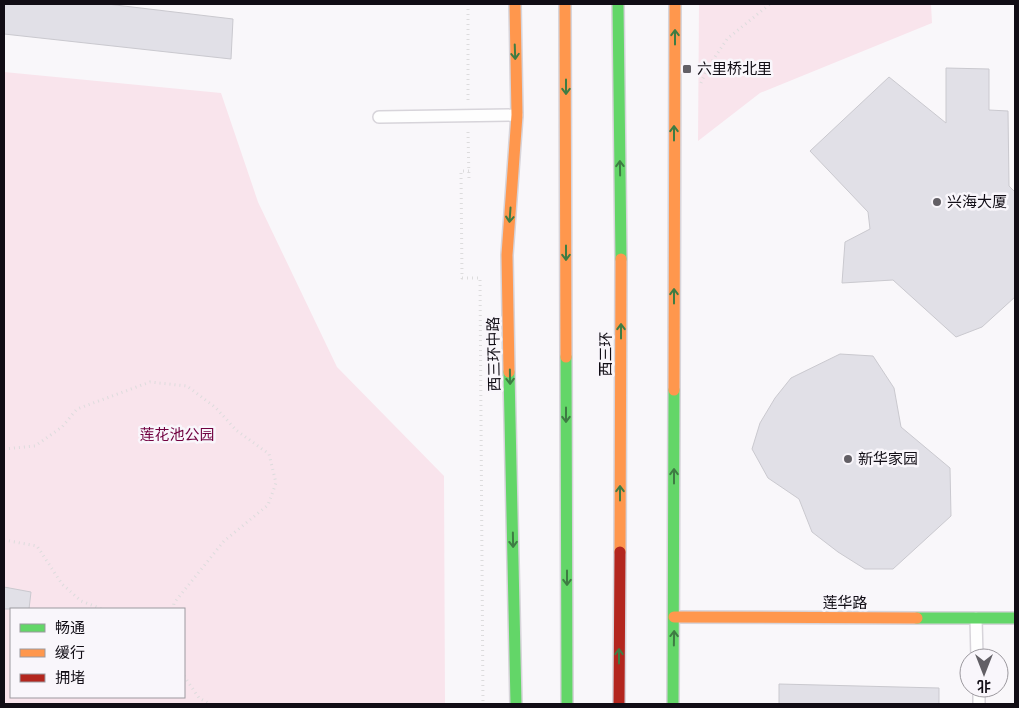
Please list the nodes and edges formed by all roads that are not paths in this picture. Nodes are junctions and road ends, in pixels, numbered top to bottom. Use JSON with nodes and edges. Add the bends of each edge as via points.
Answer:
{"nodes":[{"id":1,"x":515,"y":4,"type":"edge"},
{"id":2,"x":566,"y":4,"type":"edge"},
{"id":3,"x":618,"y":4,"type":"edge"},
{"id":4,"x":675,"y":4,"type":"edge"},
{"id":5,"x":517,"y":115,"type":"junction"},
{"id":6,"x":379,"y":117,"type":"dead end"},
{"id":7,"x":674,"y":617,"type":"junction"},
{"id":8,"x":976,"y":618,"type":"junction"},
{"id":9,"x":1015,"y":618,"type":"edge"},
{"id":10,"x":977,"y":648,"type":"edge"},
{"id":11,"x":516,"y":704,"type":"edge"},
{"id":12,"x":567,"y":704,"type":"edge"},
{"id":13,"x":619,"y":704,"type":"edge"},
{"id":14,"x":673,"y":704,"type":"edge"}],
"edges":[{"from":1,"to":5,"type":"main road","name":"西三环中路","one_way":true},
{"from":2,"to":12,"type":"main road","one_way":true},
{"from":13,"to":3,"type":"main road","name":"西三环","one_way":true,"via":[[621,229]]},
{"from":7,"to":4,"type":"main road","one_way":true},
{"from":5,"to":6,"type":"lane"},
{"from":5,"to":11,"type":"main road","name":"西三环中路","one_way":true,"via":[[507,255]]},
{"from":7,"to":8,"type":"main road","name":"莲华路"},
{"from":14,"to":7,"type":"main road","one_way":true},
{"from":8,"to":9,"type":"main road","name":"莲华路"},
{"from":8,"to":10,"type":"lane"}]}
